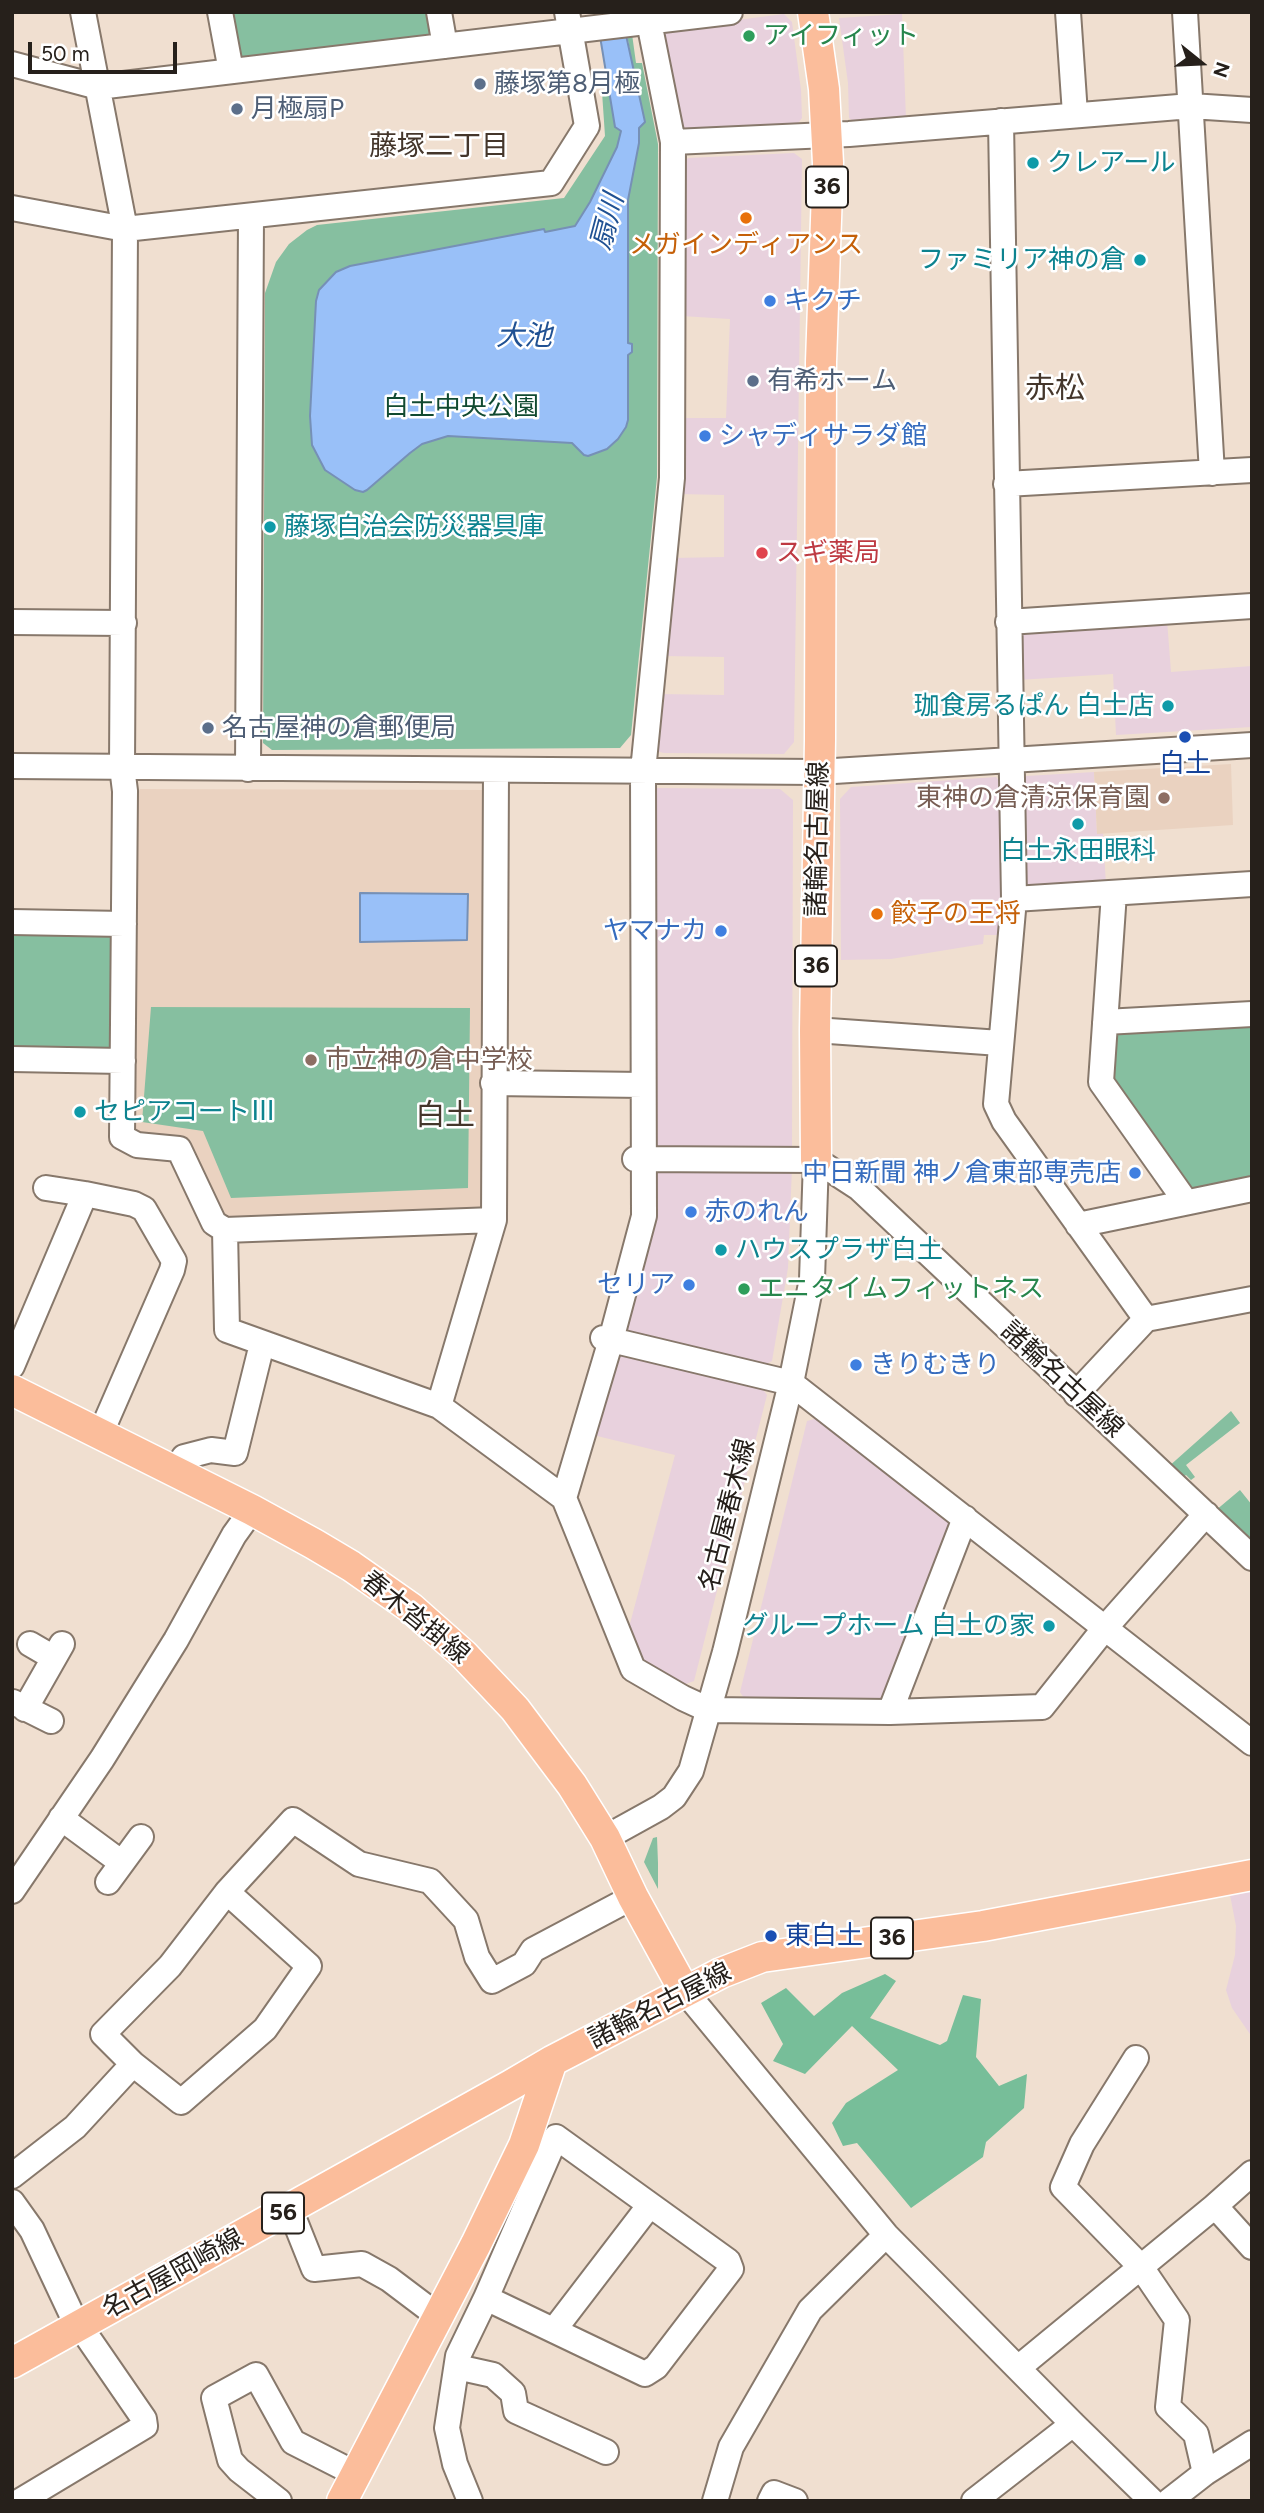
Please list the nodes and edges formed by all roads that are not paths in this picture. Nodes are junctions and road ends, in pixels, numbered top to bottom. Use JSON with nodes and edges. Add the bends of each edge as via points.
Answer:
{"nodes":[{"id":1,"x":83,"y":12,"type":"edge"},
{"id":2,"x":220,"y":12,"type":"edge"},
{"id":3,"x":439,"y":12,"type":"edge"},
{"id":4,"x":730,"y":12,"type":"edge"},
{"id":5,"x":813,"y":12,"type":"edge"},
{"id":6,"x":1068,"y":12,"type":"edge"},
{"id":7,"x":1185,"y":12,"type":"edge"},
{"id":8,"x":641,"y":20,"type":"edge"},
{"id":9,"x":569,"y":21,"type":"edge"},
{"id":10,"x":445,"y":46,"type":"junction"},
{"id":11,"x":12,"y":64,"type":"edge"},
{"id":12,"x":231,"y":71,"type":"junction"},
{"id":13,"x":98,"y":86,"type":"junction"},
{"id":14,"x":1191,"y":106,"type":"junction"},
{"id":15,"x":1252,"y":110,"type":"edge"},
{"id":16,"x":1075,"y":114,"type":"junction"},
{"id":17,"x":1001,"y":121,"type":"junction"},
{"id":18,"x":827,"y":136,"type":"junction"},
{"id":19,"x":673,"y":142,"type":"junction"},
{"id":20,"x":12,"y":208,"type":"edge"},
{"id":21,"x":251,"y":216,"type":"junction"},
{"id":22,"x":125,"y":229,"type":"junction"},
{"id":23,"x":1252,"y":470,"type":"edge"},
{"id":24,"x":1212,"y":473,"type":"junction"},
{"id":25,"x":1006,"y":484,"type":"junction"},
{"id":26,"x":1252,"y":606,"type":"edge"},
{"id":27,"x":12,"y":622,"type":"edge"},
{"id":28,"x":1008,"y":622,"type":"junction"},
{"id":29,"x":124,"y":623,"type":"junction"},
{"id":30,"x":1252,"y":745,"type":"edge"},
{"id":31,"x":1012,"y":760,"type":"junction"},
{"id":32,"x":12,"y":766,"type":"edge"},
{"id":33,"x":122,"y":767,"type":"junction"},
{"id":34,"x":248,"y":769,"type":"junction"},
{"id":35,"x":496,"y":770,"type":"junction"},
{"id":36,"x":643,"y":771,"type":"junction"},
{"id":37,"x":818,"y":772,"type":"junction"},
{"id":38,"x":1252,"y":884,"type":"edge"},
{"id":39,"x":1114,"y":893,"type":"junction"},
{"id":40,"x":1014,"y":899,"type":"junction"},
{"id":41,"x":12,"y":922,"type":"edge"},
{"id":42,"x":124,"y":923,"type":"junction"},
{"id":43,"x":1252,"y":1014,"type":"edge"},
{"id":44,"x":1105,"y":1022,"type":"junction"},
{"id":45,"x":815,"y":1030,"type":"junction"},
{"id":46,"x":1000,"y":1043,"type":"junction"},
{"id":47,"x":12,"y":1059,"type":"edge"},
{"id":48,"x":123,"y":1061,"type":"junction"},
{"id":49,"x":493,"y":1083,"type":"junction"},
{"id":50,"x":643,"y":1085,"type":"junction"},
{"id":51,"x":639,"y":1158,"type":"junction"},
{"id":52,"x":816,"y":1160,"type":"junction"},
{"id":53,"x":46,"y":1188,"type":"dead end"},
{"id":54,"x":1252,"y":1189,"type":"edge"},
{"id":55,"x":85,"y":1194,"type":"junction"},
{"id":56,"x":1186,"y":1202,"type":"junction"},
{"id":57,"x":495,"y":1220,"type":"junction"},
{"id":58,"x":1078,"y":1225,"type":"junction"},
{"id":59,"x":225,"y":1230,"type":"junction"},
{"id":60,"x":1252,"y":1299,"type":"edge"},
{"id":61,"x":1146,"y":1319,"type":"junction"},
{"id":62,"x":607,"y":1339,"type":"junction"},
{"id":63,"x":262,"y":1344,"type":"junction"},
{"id":64,"x":791,"y":1383,"type":"junction"},
{"id":65,"x":13,"y":1385,"type":"edge"},
{"id":66,"x":1076,"y":1394,"type":"junction"},
{"id":67,"x":439,"y":1406,"type":"junction"},
{"id":68,"x":100,"y":1435,"type":"junction"},
{"id":69,"x":174,"y":1472,"type":"junction"},
{"id":70,"x":564,"y":1498,"type":"junction"},
{"id":71,"x":252,"y":1510,"type":"junction"},
{"id":72,"x":1206,"y":1514,"type":"junction"},
{"id":73,"x":965,"y":1518,"type":"junction"},
{"id":74,"x":1252,"y":1558,"type":"edge"},
{"id":75,"x":1104,"y":1629,"type":"junction"},
{"id":76,"x":30,"y":1644,"type":"dead end"},
{"id":77,"x":19,"y":1705,"type":"edge"},
{"id":78,"x":709,"y":1710,"type":"junction"},
{"id":79,"x":890,"y":1712,"type":"junction"},
{"id":80,"x":51,"y":1721,"type":"dead end"},
{"id":81,"x":1252,"y":1743,"type":"edge"},
{"id":82,"x":61,"y":1818,"type":"junction"},
{"id":83,"x":141,"y":1837,"type":"dead end"},
{"id":84,"x":605,"y":1838,"type":"junction"},
{"id":85,"x":1252,"y":1875,"type":"edge"},
{"id":86,"x":12,"y":1891,"type":"edge"},
{"id":87,"x":227,"y":1892,"type":"junction"},
{"id":88,"x":633,"y":1897,"type":"junction"},
{"id":89,"x":684,"y":1990,"type":"junction"},
{"id":90,"x":1136,"y":2058,"type":"dead end"},
{"id":91,"x":552,"y":2061,"type":"junction"},
{"id":92,"x":133,"y":2064,"type":"junction"},
{"id":93,"x":543,"y":2130,"type":"junction"},
{"id":94,"x":1252,"y":2173,"type":"edge"},
{"id":95,"x":12,"y":2176,"type":"edge"},
{"id":96,"x":12,"y":2202,"type":"edge"},
{"id":97,"x":649,"y":2206,"type":"junction"},
{"id":98,"x":1215,"y":2206,"type":"junction"},
{"id":99,"x":290,"y":2209,"type":"junction"},
{"id":100,"x":886,"y":2235,"type":"junction"},
{"id":101,"x":1252,"y":2247,"type":"edge"},
{"id":102,"x":1141,"y":2267,"type":"junction"},
{"id":103,"x":486,"y":2298,"type":"junction"},
{"id":104,"x":438,"y":2316,"type":"junction"},
{"id":105,"x":79,"y":2326,"type":"junction"},
{"id":106,"x":554,"y":2330,"type":"junction"},
{"id":107,"x":12,"y":2363,"type":"edge"},
{"id":108,"x":457,"y":2367,"type":"junction"},
{"id":109,"x":1018,"y":2368,"type":"junction"},
{"id":110,"x":1073,"y":2424,"type":"junction"},
{"id":111,"x":1252,"y":2443,"type":"edge"},
{"id":112,"x":606,"y":2452,"type":"dead end"},
{"id":113,"x":1205,"y":2473,"type":"junction"},
{"id":114,"x":355,"y":2474,"type":"junction"},
{"id":115,"x":20,"y":2501,"type":"edge"},
{"id":116,"x":279,"y":2501,"type":"edge"},
{"id":117,"x":342,"y":2501,"type":"edge"},
{"id":118,"x":470,"y":2501,"type":"edge"},
{"id":119,"x":715,"y":2501,"type":"edge"},
{"id":120,"x":770,"y":2501,"type":"edge"},
{"id":121,"x":795,"y":2501,"type":"edge"},
{"id":122,"x":974,"y":2501,"type":"edge"},
{"id":123,"x":1152,"y":2501,"type":"edge"},
{"id":124,"x":1169,"y":2501,"type":"edge"}],
"edges":[{"from":1,"to":13,"type":"street"},
{"from":2,"to":12,"type":"street"},
{"from":3,"to":10,"type":"street"},
{"from":4,"to":8,"type":"street"},
{"from":5,"to":18,"type":"main road","name":"諸輪名古屋線","number":"36"},
{"from":6,"to":16,"type":"street"},
{"from":7,"to":14,"type":"street"},
{"from":8,"to":9,"type":"street","via":[[596,29]]},
{"from":8,"to":19,"type":"street"},
{"from":9,"to":10,"type":"street"},
{"from":9,"to":21,"type":"street","via":[[587,126],[551,183]]},
{"from":10,"to":12,"type":"street"},
{"from":11,"to":13,"type":"street"},
{"from":12,"to":13,"type":"street"},
{"from":13,"to":22,"type":"street"},
{"from":14,"to":15,"type":"street"},
{"from":14,"to":16,"type":"street"},
{"from":14,"to":24,"type":"street"},
{"from":16,"to":17,"type":"street"},
{"from":17,"to":18,"type":"street"},
{"from":17,"to":25,"type":"street"},
{"from":18,"to":19,"type":"street"},
{"from":18,"to":37,"type":"main road","name":"諸輪名古屋線","number":"36"},
{"from":19,"to":36,"type":"street","via":[[672,478]]},
{"from":20,"to":22,"type":"street"},
{"from":21,"to":22,"type":"street"},
{"from":21,"to":34,"type":"street"},
{"from":22,"to":29,"type":"street"},
{"from":23,"to":24,"type":"street"},
{"from":24,"to":25,"type":"street"},
{"from":25,"to":28,"type":"street"},
{"from":26,"to":28,"type":"street"},
{"from":27,"to":29,"type":"street"},
{"from":28,"to":31,"type":"street"},
{"from":29,"to":33,"type":"street"},
{"from":30,"to":31,"type":"street"},
{"from":31,"to":37,"type":"street"},
{"from":31,"to":40,"type":"street"},
{"from":32,"to":33,"type":"street"},
{"from":33,"to":34,"type":"street"},
{"from":33,"to":42,"type":"street"},
{"from":34,"to":35,"type":"street"},
{"from":35,"to":36,"type":"street","via":[[530,778],[602,779]]},
{"from":35,"to":49,"type":"street"},
{"from":36,"to":37,"type":"street"},
{"from":36,"to":50,"type":"street"},
{"from":37,"to":45,"type":"main road","name":"諸輪名古屋線","number":"36"},
{"from":38,"to":39,"type":"street"},
{"from":39,"to":40,"type":"street"},
{"from":39,"to":44,"type":"street"},
{"from":40,"to":46,"type":"street"},
{"from":41,"to":42,"type":"street"},
{"from":42,"to":48,"type":"street"},
{"from":43,"to":44,"type":"street"},
{"from":44,"to":56,"type":"street","via":[[1101,1082]]},
{"from":45,"to":46,"type":"street"},
{"from":45,"to":52,"type":"main road","name":"諸輪名古屋線","number":"36"},
{"from":46,"to":58,"type":"street","via":[[996,1104]]},
{"from":47,"to":48,"type":"street"},
{"from":48,"to":59,"type":"street","via":[[122,1137],[137,1145],[179,1149],[214,1223]]},
{"from":49,"to":50,"type":"street"},
{"from":49,"to":57,"type":"street"},
{"from":50,"to":51,"type":"street"},
{"from":51,"to":52,"type":"street"},
{"from":51,"to":62,"type":"street","via":[[644,1216]]},
{"from":52,"to":64,"type":"street","name":"名古屋春木線","via":[[812,1279]]},
{"from":52,"to":66,"type":"street","name":"諸輪名古屋線","via":[[859,1188]]},
{"from":53,"to":55,"type":"street"},
{"from":54,"to":56,"type":"street"},
{"from":55,"to":65,"type":"street"},
{"from":55,"to":68,"type":"street","via":[[144,1209],[174,1261]]},
{"from":56,"to":58,"type":"street"},
{"from":57,"to":59,"type":"street"},
{"from":57,"to":67,"type":"street"},
{"from":58,"to":61,"type":"street"},
{"from":59,"to":63,"type":"street","via":[[227,1330]]},
{"from":60,"to":61,"type":"street"},
{"from":61,"to":66,"type":"street"},
{"from":62,"to":64,"type":"street"},
{"from":62,"to":70,"type":"street"},
{"from":63,"to":67,"type":"street"},
{"from":63,"to":69,"type":"street","via":[[235,1453],[211,1450],[184,1457]]},
{"from":64,"to":73,"type":"street"},
{"from":64,"to":78,"type":"street","name":"名古屋春木線"},
{"from":65,"to":68,"type":"main road","name":"春木沓掛線"},
{"from":66,"to":72,"type":"street","name":"諸輪名古屋線"},
{"from":67,"to":70,"type":"street"},
{"from":68,"to":69,"type":"main road","name":"春木沓掛線"},
{"from":69,"to":71,"type":"main road","name":"春木沓掛線"},
{"from":70,"to":78,"type":"street","via":[[633,1670]]},
{"from":71,"to":82,"type":"street","via":[[176,1640]]},
{"from":71,"to":84,"type":"main road","name":"春木沓掛線","via":[[377,1583],[464,1655],[547,1750]]},
{"from":72,"to":74,"type":"street","name":"諸輪名古屋線"},
{"from":72,"to":75,"type":"street"},
{"from":73,"to":75,"type":"street"},
{"from":73,"to":79,"type":"street"},
{"from":75,"to":79,"type":"street","via":[[1042,1707]]},
{"from":75,"to":81,"type":"street"},
{"from":76,"to":77,"type":"street","via":[[58,1651]]},
{"from":77,"to":80,"type":"street"},
{"from":78,"to":79,"type":"street"},
{"from":78,"to":84,"type":"street","name":"名古屋春木線","via":[[691,1771],[674,1797]]},
{"from":82,"to":83,"type":"street","via":[[115,1872]]},
{"from":82,"to":86,"type":"street"},
{"from":84,"to":88,"type":"main road","name":"春木沓掛線"},
{"from":85,"to":89,"type":"main road","name":"諸輪名古屋線","number":"36","via":[[995,1924],[762,1957]]},
{"from":87,"to":88,"type":"street","via":[[293,1820],[359,1864],[430,1881],[466,1920],[477,1957],[492,1981],[524,1964],[533,1950]]},
{"from":87,"to":92,"type":"street","via":[[170,1966],[103,2034]]},
{"from":87,"to":92,"type":"street","via":[[309,1966],[265,2029],[181,2102]]},
{"from":88,"to":89,"type":"main road","name":"春木沓掛線"},
{"from":89,"to":91,"type":"main road","name":"諸輪名古屋線","number":"36"},
{"from":89,"to":100,"type":"street"},
{"from":90,"to":102,"type":"street","via":[[1082,2144],[1063,2187]]},
{"from":91,"to":93,"type":"main road"},
{"from":91,"to":99,"type":"main road","name":"名古屋岡崎線","number":"56"},
{"from":92,"to":95,"type":"street","via":[[75,2127]]},
{"from":93,"to":97,"type":"street"},
{"from":93,"to":103,"type":"street"},
{"from":93,"to":104,"type":"main road","via":[[523,2145]]},
{"from":94,"to":98,"type":"street"},
{"from":96,"to":105,"type":"street","via":[[32,2230]]},
{"from":97,"to":106,"type":"street"},
{"from":97,"to":106,"type":"street","via":[[728,2261],[731,2269],[673,2345],[645,2374]]},
{"from":98,"to":101,"type":"street"},
{"from":98,"to":102,"type":"street"},
{"from":99,"to":104,"type":"street","via":[[314,2269],[362,2264],[389,2278]]},
{"from":99,"to":105,"type":"main road","name":"名古屋岡崎線","number":"56"},
{"from":100,"to":109,"type":"street"},
{"from":100,"to":119,"type":"street","via":[[810,2310],[731,2447]]},
{"from":102,"to":109,"type":"street"},
{"from":102,"to":113,"type":"street","via":[[1177,2320],[1168,2407],[1196,2434]]},
{"from":103,"to":106,"type":"street"},
{"from":103,"to":108,"type":"street"},
{"from":104,"to":114,"type":"main road"},
{"from":105,"to":107,"type":"main road","name":"名古屋岡崎線","number":"56"},
{"from":105,"to":115,"type":"street","via":[[145,2426]]},
{"from":108,"to":112,"type":"street","via":[[493,2375],[513,2393],[516,2411]]},
{"from":108,"to":118,"type":"street","via":[[447,2428]]},
{"from":109,"to":110,"type":"street"},
{"from":110,"to":122,"type":"street"},
{"from":110,"to":123,"type":"street"},
{"from":111,"to":113,"type":"street"},
{"from":113,"to":124,"type":"street"},
{"from":114,"to":116,"type":"street","via":[[293,2442],[256,2375],[214,2398],[230,2460]]},
{"from":114,"to":117,"type":"main road"},
{"from":120,"to":121,"type":"street","via":[[774,2493]]}]}
